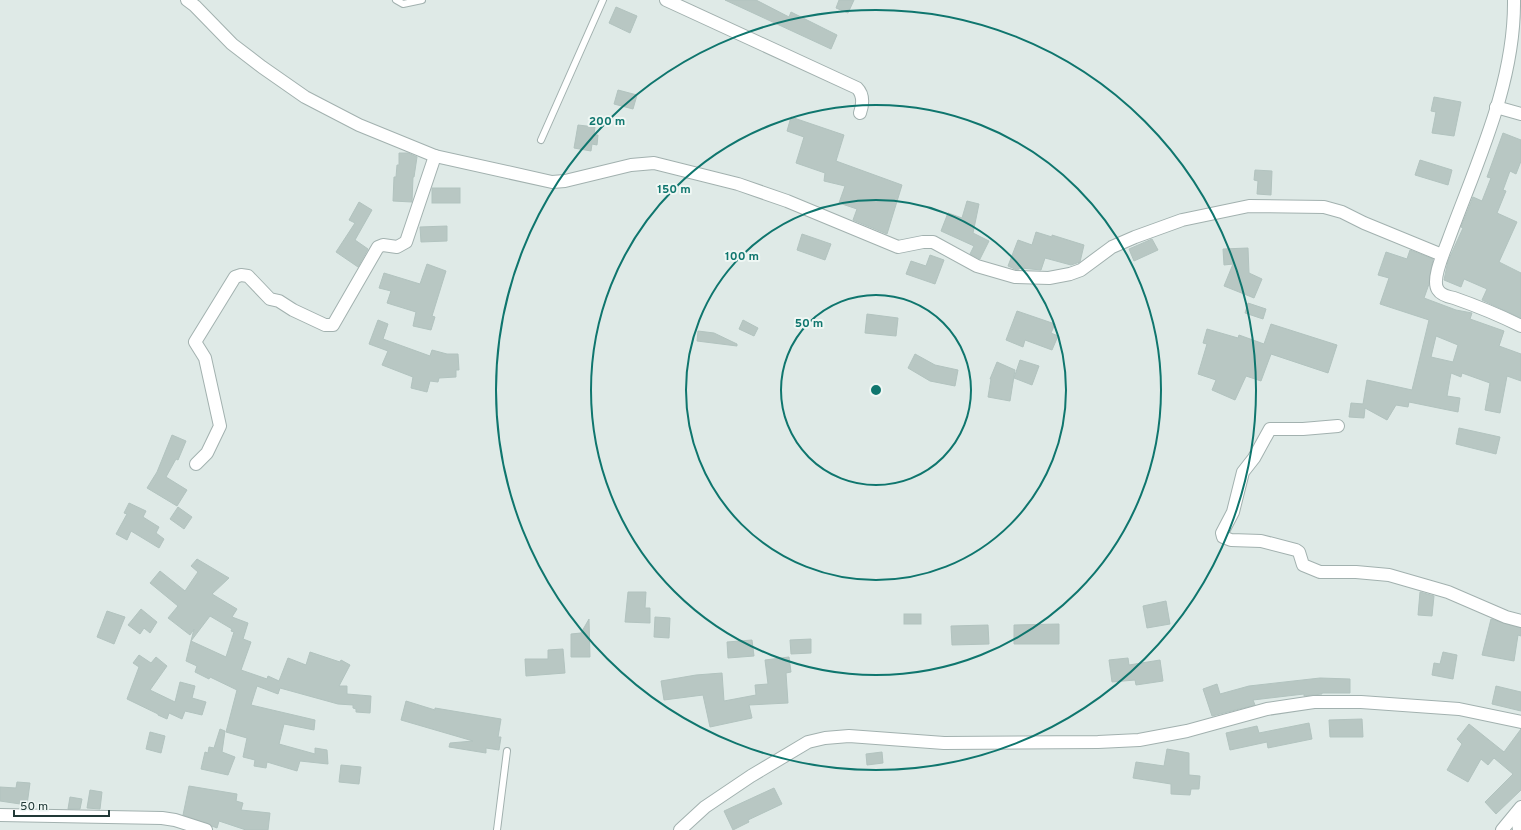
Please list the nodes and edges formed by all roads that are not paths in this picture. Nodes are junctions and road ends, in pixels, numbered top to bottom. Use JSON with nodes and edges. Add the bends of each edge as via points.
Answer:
{"nodes":[{"id":1,"x":187,"y":0,"type":"edge"},
{"id":2,"x":396,"y":0,"type":"edge"},
{"id":3,"x":422,"y":0,"type":"edge"},
{"id":4,"x":603,"y":0,"type":"edge"},
{"id":5,"x":666,"y":0,"type":"edge"},
{"id":6,"x":1514,"y":0,"type":"edge"},
{"id":7,"x":1496,"y":107,"type":"junction"},
{"id":8,"x":860,"y":113,"type":"dead end"},
{"id":9,"x":1521,"y":114,"type":"edge"},
{"id":10,"x":541,"y":140,"type":"dead end"},
{"id":11,"x":435,"y":156,"type":"junction"},
{"id":12,"x":1442,"y":255,"type":"junction"},
{"id":13,"x":1521,"y":326,"type":"edge"},
{"id":14,"x":1338,"y":426,"type":"dead end"},
{"id":15,"x":196,"y":464,"type":"dead end"},
{"id":16,"x":1521,"y":621,"type":"edge"},
{"id":17,"x":1521,"y":722,"type":"edge"},
{"id":18,"x":507,"y":751,"type":"dead end"},
{"id":19,"x":1519,"y":810,"type":"edge"},
{"id":20,"x":0,"y":815,"type":"edge"},
{"id":21,"x":206,"y":830,"type":"edge"},
{"id":22,"x":497,"y":830,"type":"edge"},
{"id":23,"x":680,"y":830,"type":"edge"},
{"id":24,"x":1502,"y":830,"type":"edge"},
{"id":25,"x":1519,"y":830,"type":"edge"}],
"edges":[{"from":1,"to":11,"type":"street","via":[[232,44],[304,97],[359,125]]},
{"from":2,"to":3,"type":"lane","via":[[403,4]]},
{"from":4,"to":10,"type":"lane"},
{"from":5,"to":8,"type":"street","via":[[857,88],[861,92],[863,105]]},
{"from":6,"to":7,"type":"street","via":[[1512,44],[1506,77]]},
{"from":7,"to":9,"type":"street"},
{"from":7,"to":12,"type":"street"},
{"from":11,"to":12,"type":"street","via":[[552,182],[571,180],[631,164],[654,163],[738,184],[898,246],[934,242],[977,266],[1015,277],[1049,278],[1070,274],[1082,270],[1112,248],[1135,237],[1182,220],[1250,206],[1324,207],[1342,212]]},
{"from":11,"to":15,"type":"street","via":[[406,242],[397,247],[378,247],[333,325],[326,325],[270,299],[248,276],[235,277],[195,342],[205,358],[220,426],[208,453]]},
{"from":12,"to":13,"type":"street","via":[[1436,279],[1441,293],[1490,311]]},
{"from":14,"to":16,"type":"street","via":[[1270,429],[1243,472],[1234,512],[1222,533],[1223,537],[1231,540],[1261,541],[1296,550],[1303,564],[1317,572],[1379,573],[1441,589]]},
{"from":17,"to":23,"type":"street","via":[[1459,709],[1361,702],[1314,702],[1267,709],[1187,731],[1139,740],[944,743],[849,736],[825,738],[808,742],[751,776],[705,807]]},
{"from":18,"to":22,"type":"lane"},
{"from":19,"to":24,"type":"street"},
{"from":19,"to":25,"type":"street"},
{"from":20,"to":21,"type":"street","via":[[162,818]]}]}
